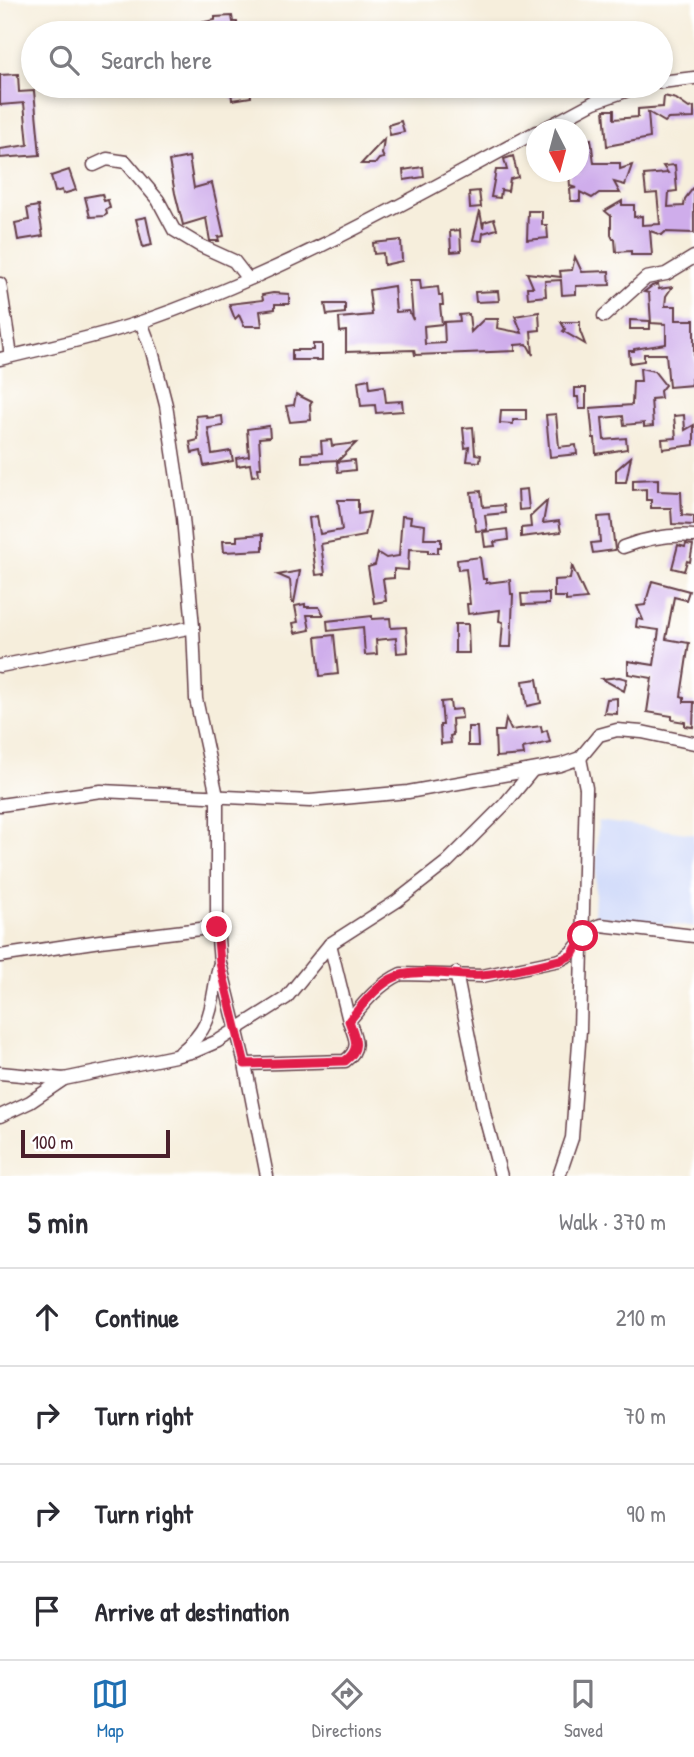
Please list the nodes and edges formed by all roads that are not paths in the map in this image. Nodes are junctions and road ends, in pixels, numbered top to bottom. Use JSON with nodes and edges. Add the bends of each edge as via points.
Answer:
{"nodes":[{"id":1,"x":694,"y":78,"type":"edge"},
{"id":2,"x":673,"y":81,"type":"edge"},
{"id":3,"x":608,"y":98,"type":"edge"},
{"id":4,"x":563,"y":119,"type":"edge"},
{"id":5,"x":526,"y":138,"type":"edge"},
{"id":6,"x":94,"y":165,"type":"dead end"},
{"id":7,"x":694,"y":257,"type":"edge"},
{"id":8,"x":248,"y":279,"type":"junction"},
{"id":9,"x":0,"y":284,"type":"edge"},
{"id":10,"x":604,"y":316,"type":"dead end"},
{"id":11,"x":141,"y":322,"type":"junction"},
{"id":12,"x":6,"y":358,"type":"edge"},
{"id":13,"x":694,"y":536,"type":"edge"},
{"id":14,"x":623,"y":547,"type":"dead end"},
{"id":15,"x":193,"y":627,"type":"junction"},
{"id":16,"x":0,"y":666,"type":"edge"},
{"id":17,"x":694,"y":743,"type":"edge"},
{"id":18,"x":580,"y":758,"type":"junction"},
{"id":19,"x":532,"y":771,"type":"junction"},
{"id":20,"x":216,"y":796,"type":"junction"},
{"id":21,"x":0,"y":804,"type":"edge"},
{"id":22,"x":217,"y":927,"type":"junction"},
{"id":23,"x":583,"y":936,"type":"junction"},
{"id":24,"x":694,"y":936,"type":"edge"},
{"id":25,"x":330,"y":944,"type":"junction"},
{"id":26,"x":0,"y":956,"type":"edge"},
{"id":27,"x":220,"y":963,"type":"junction"},
{"id":28,"x":456,"y":974,"type":"junction"},
{"id":29,"x":349,"y":1021,"type":"junction"},
{"id":30,"x":236,"y":1028,"type":"junction"},
{"id":31,"x":175,"y":1056,"type":"junction"},
{"id":32,"x":245,"y":1064,"type":"junction"},
{"id":33,"x":0,"y":1073,"type":"edge"},
{"id":34,"x":64,"y":1079,"type":"junction"},
{"id":35,"x":0,"y":1116,"type":"edge"},
{"id":36,"x":267,"y":1176,"type":"edge"},
{"id":37,"x":501,"y":1176,"type":"edge"},
{"id":38,"x":559,"y":1176,"type":"edge"}],
"edges":[{"from":1,"to":2,"type":"street"},
{"from":3,"to":4,"type":"street"},
{"from":5,"to":8,"type":"street","via":[[339,238]]},
{"from":6,"to":8,"type":"street","via":[[107,159],[126,162],[158,200],[174,230],[234,261]]},
{"from":7,"to":10,"type":"street","via":[[666,274],[646,278]]},
{"from":8,"to":11,"type":"street"},
{"from":9,"to":12,"type":"street"},
{"from":11,"to":12,"type":"street"},
{"from":11,"to":15,"type":"street","via":[[166,405]]},
{"from":13,"to":14,"type":"street","via":[[649,537]]},
{"from":15,"to":16,"type":"street"},
{"from":15,"to":20,"type":"street","via":[[196,699]]},
{"from":17,"to":18,"type":"street","via":[[617,730],[599,735]]},
{"from":18,"to":19,"type":"street"},
{"from":18,"to":23,"type":"street","via":[[586,788]]},
{"from":19,"to":20,"type":"street","via":[[347,799]]},
{"from":19,"to":25,"type":"street","via":[[447,862]]},
{"from":20,"to":21,"type":"street","via":[[101,791]]},
{"from":20,"to":22,"type":"street"},
{"from":22,"to":26,"type":"street"},
{"from":22,"to":27,"type":"street"},
{"from":23,"to":24,"type":"street","via":[[601,925]]},
{"from":23,"to":28,"type":"street","via":[[572,955],[561,960],[482,975]]},
{"from":23,"to":38,"type":"street","via":[[572,1138]]},
{"from":25,"to":29,"type":"street"},
{"from":25,"to":30,"type":"street","via":[[286,998]]},
{"from":27,"to":30,"type":"street"},
{"from":27,"to":31,"type":"street","via":[[208,1022]]},
{"from":28,"to":29,"type":"street","via":[[401,974],[390,979]]},
{"from":28,"to":37,"type":"street"},
{"from":29,"to":32,"type":"street","via":[[357,1045],[354,1055],[345,1061]]},
{"from":30,"to":31,"type":"street","via":[[218,1041]]},
{"from":30,"to":32,"type":"street"},
{"from":31,"to":34,"type":"street"},
{"from":32,"to":36,"type":"street"},
{"from":33,"to":34,"type":"street"},
{"from":34,"to":35,"type":"street"}]}
